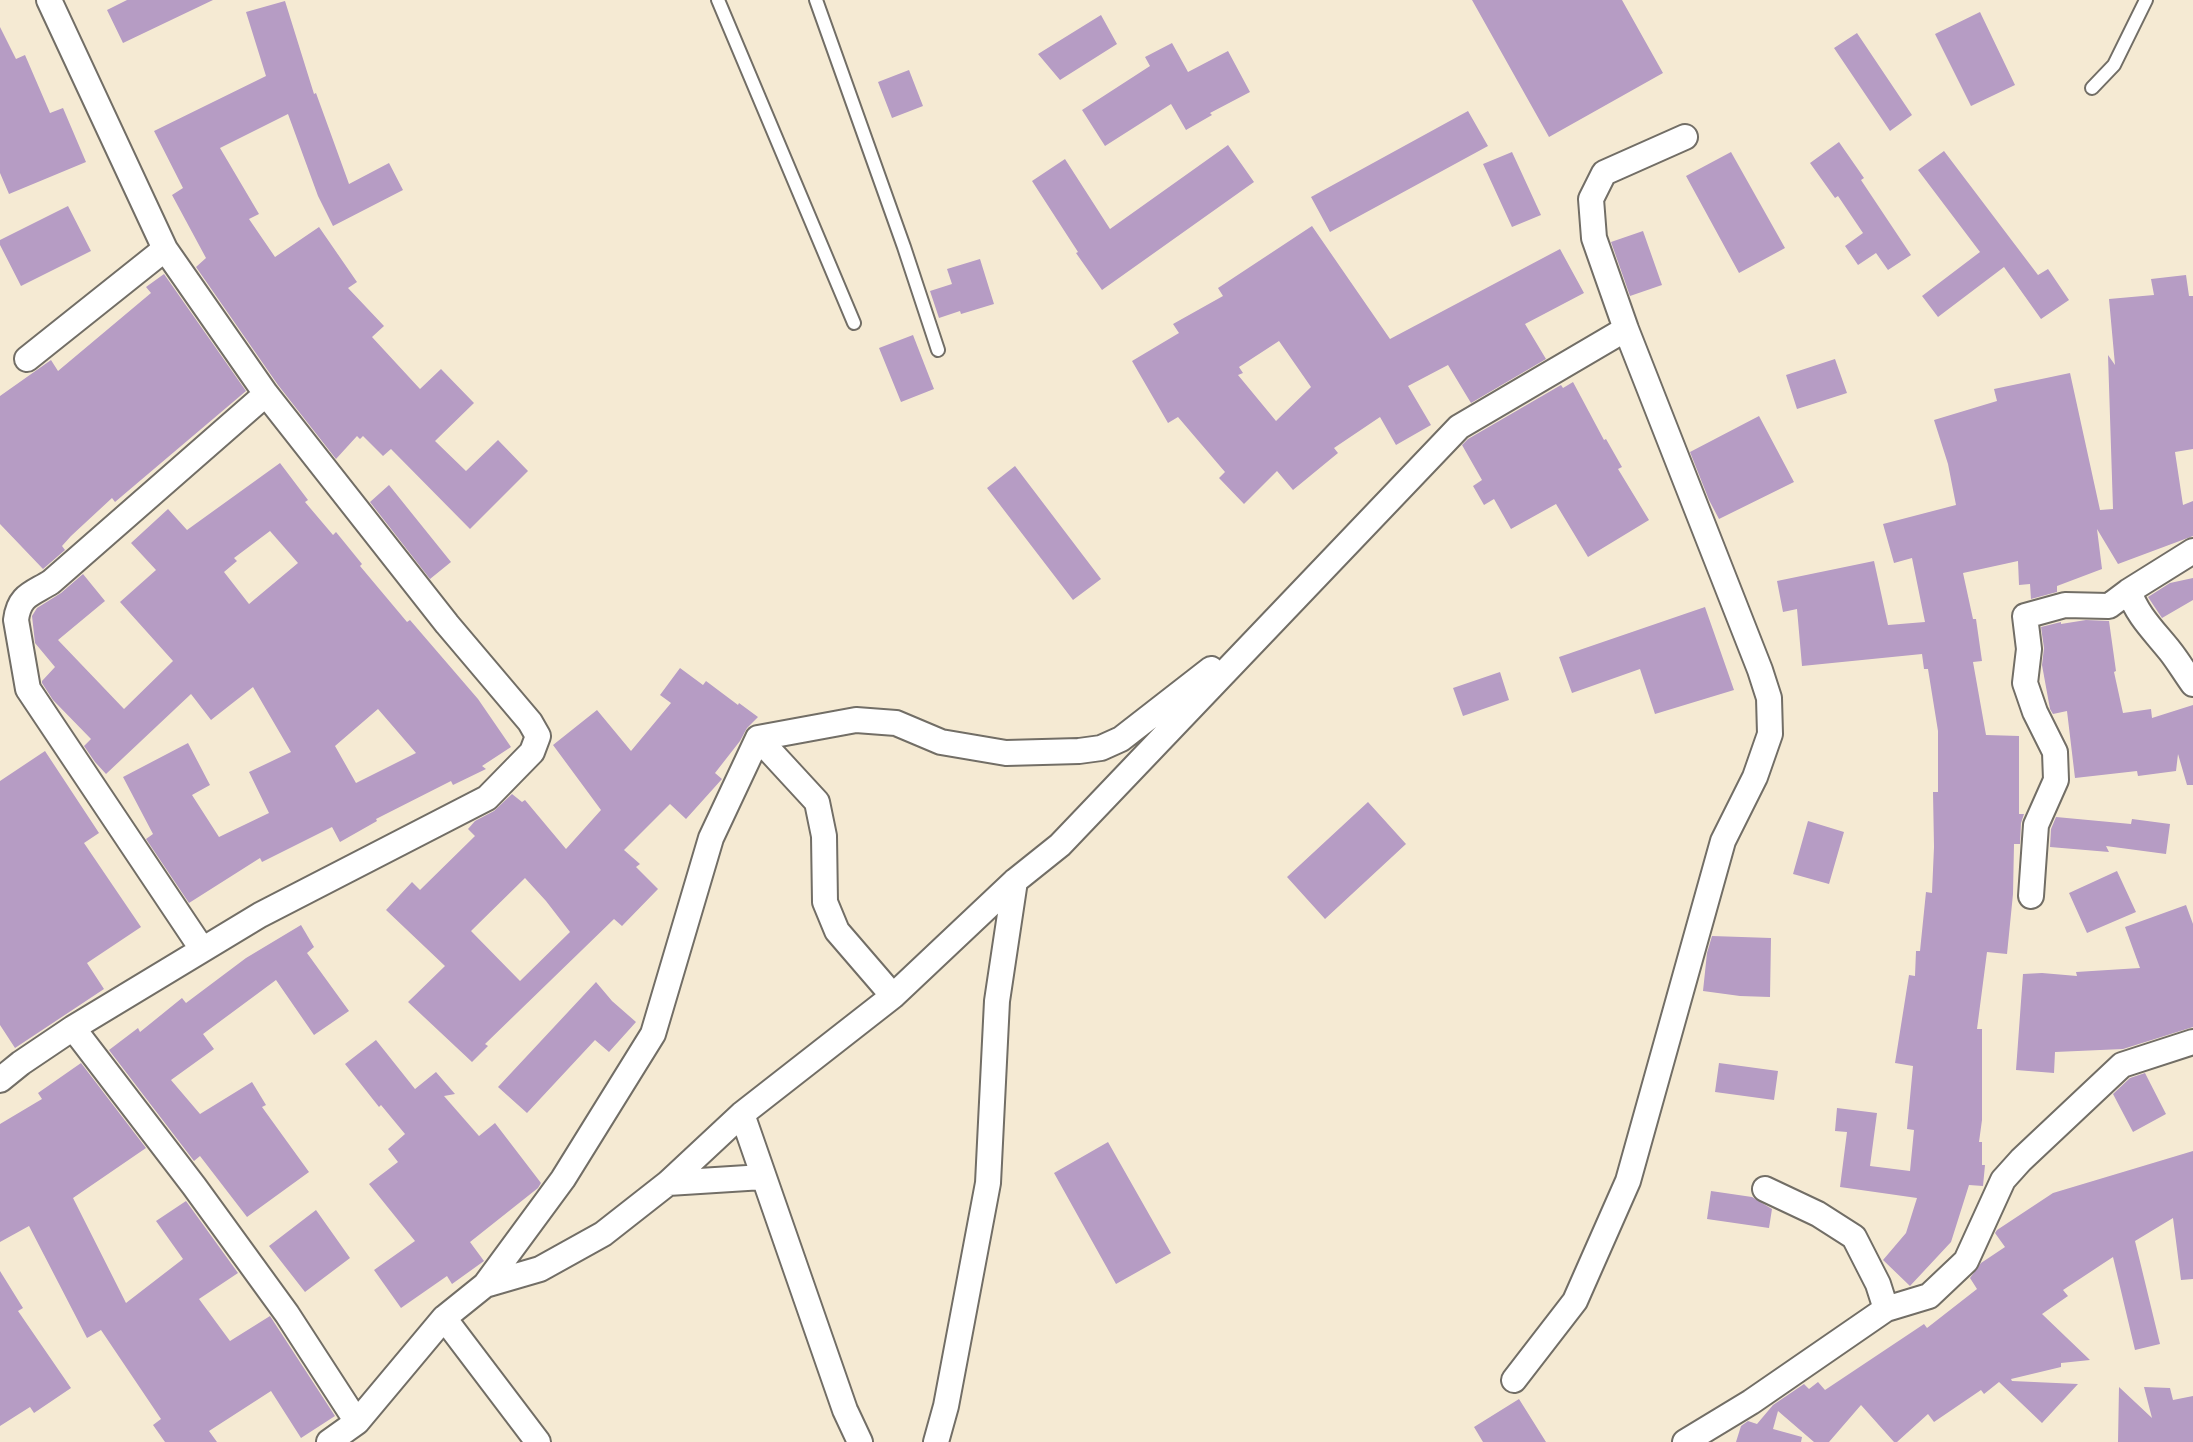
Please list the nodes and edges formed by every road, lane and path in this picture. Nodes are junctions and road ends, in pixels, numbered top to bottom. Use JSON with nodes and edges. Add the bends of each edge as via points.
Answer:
{"nodes":[{"id":1,"x":49,"y":0,"type":"edge"},
{"id":2,"x":718,"y":0,"type":"edge"},
{"id":3,"x":816,"y":0,"type":"edge"},
{"id":4,"x":2146,"y":0,"type":"edge"},
{"id":5,"x":2092,"y":88,"type":"dead end"},
{"id":6,"x":1685,"y":137,"type":"dead end"},
{"id":7,"x":165,"y":249,"type":"junction"},
{"id":8,"x":854,"y":323,"type":"dead end"},
{"id":9,"x":1626,"y":329,"type":"junction"},
{"id":10,"x":938,"y":350,"type":"dead end"},
{"id":11,"x":27,"y":359,"type":"dead end"},
{"id":12,"x":266,"y":394,"type":"junction"},
{"id":13,"x":2193,"y":551,"type":"edge"},
{"id":14,"x":2129,"y":591,"type":"junction"},
{"id":15,"x":1268,"y":625,"type":"junction"},
{"id":16,"x":2193,"y":684,"type":"edge"},
{"id":17,"x":758,"y":738,"type":"junction"},
{"id":18,"x":1015,"y":881,"type":"junction"},
{"id":19,"x":2031,"y":896,"type":"dead end"},
{"id":20,"x":202,"y":949,"type":"junction"},
{"id":21,"x":893,"y":996,"type":"junction"},
{"id":22,"x":73,"y":1028,"type":"junction"},
{"id":23,"x":2193,"y":1042,"type":"edge"},
{"id":24,"x":0,"y":1080,"type":"edge"},
{"id":25,"x":742,"y":1114,"type":"junction"},
{"id":26,"x":763,"y":1177,"type":"junction"},
{"id":27,"x":668,"y":1183,"type":"junction"},
{"id":28,"x":1765,"y":1189,"type":"dead end"},
{"id":29,"x":485,"y":1285,"type":"junction"},
{"id":30,"x":1886,"y":1309,"type":"junction"},
{"id":31,"x":444,"y":1318,"type":"junction"},
{"id":32,"x":1514,"y":1380,"type":"dead end"},
{"id":33,"x":357,"y":1422,"type":"junction"},
{"id":34,"x":329,"y":1442,"type":"edge"},
{"id":35,"x":538,"y":1442,"type":"edge"},
{"id":36,"x":860,"y":1442,"type":"edge"},
{"id":37,"x":936,"y":1442,"type":"edge"},
{"id":38,"x":1685,"y":1442,"type":"edge"}],
"edges":[{"from":1,"to":7,"type":"street"},
{"from":2,"to":8,"type":"lane"},
{"from":3,"to":10,"type":"lane"},
{"from":4,"to":5,"type":"lane","via":[[2114,65]]},
{"from":6,"to":9,"type":"street","via":[[1604,173],[1591,199],[1594,238]]},
{"from":7,"to":11,"type":"street"},
{"from":7,"to":12,"type":"street"},
{"from":9,"to":15,"type":"street","via":[[1459,427]]},
{"from":9,"to":32,"type":"street","via":[[1760,670],[1769,698],[1770,734],[1723,841],[1628,1181],[1575,1301]]},
{"from":12,"to":20,"type":"street","via":[[51,582],[22,600],[17,610],[28,689]]},
{"from":12,"to":20,"type":"street","via":[[538,736],[532,752],[487,798]]},
{"from":13,"to":14,"type":"street"},
{"from":14,"to":16,"type":"street","via":[[2142,619]]},
{"from":14,"to":19,"type":"street","via":[[2109,606],[2065,605],[2025,616],[2025,683],[2055,752],[2056,780],[2036,825]]},
{"from":15,"to":17,"type":"street","via":[[1121,739],[1101,748],[1006,753],[941,742],[896,723],[856,720]]},
{"from":15,"to":18,"type":"street","via":[[1060,845]]},
{"from":17,"to":21,"type":"street","via":[[817,802],[824,836],[825,902],[837,931]]},
{"from":17,"to":29,"type":"street","via":[[711,838],[653,1034],[563,1179]]},
{"from":18,"to":21,"type":"street"},
{"from":18,"to":37,"type":"street","via":[[997,1001],[988,1183]]},
{"from":20,"to":22,"type":"street"},
{"from":21,"to":25,"type":"street"},
{"from":22,"to":24,"type":"street"},
{"from":22,"to":33,"type":"street","via":[[287,1314]]},
{"from":23,"to":30,"type":"street","via":[[2122,1065],[2003,1180],[1966,1261],[1929,1296]]},
{"from":25,"to":26,"type":"street"},
{"from":25,"to":27,"type":"street"},
{"from":26,"to":27,"type":"street"},
{"from":26,"to":36,"type":"street"},
{"from":27,"to":29,"type":"street","via":[[603,1234],[540,1269]]},
{"from":28,"to":30,"type":"street","via":[[1854,1237]]},
{"from":29,"to":31,"type":"street"},
{"from":30,"to":38,"type":"street"},
{"from":31,"to":33,"type":"street"},
{"from":31,"to":35,"type":"street"},
{"from":33,"to":34,"type":"street"}]}
